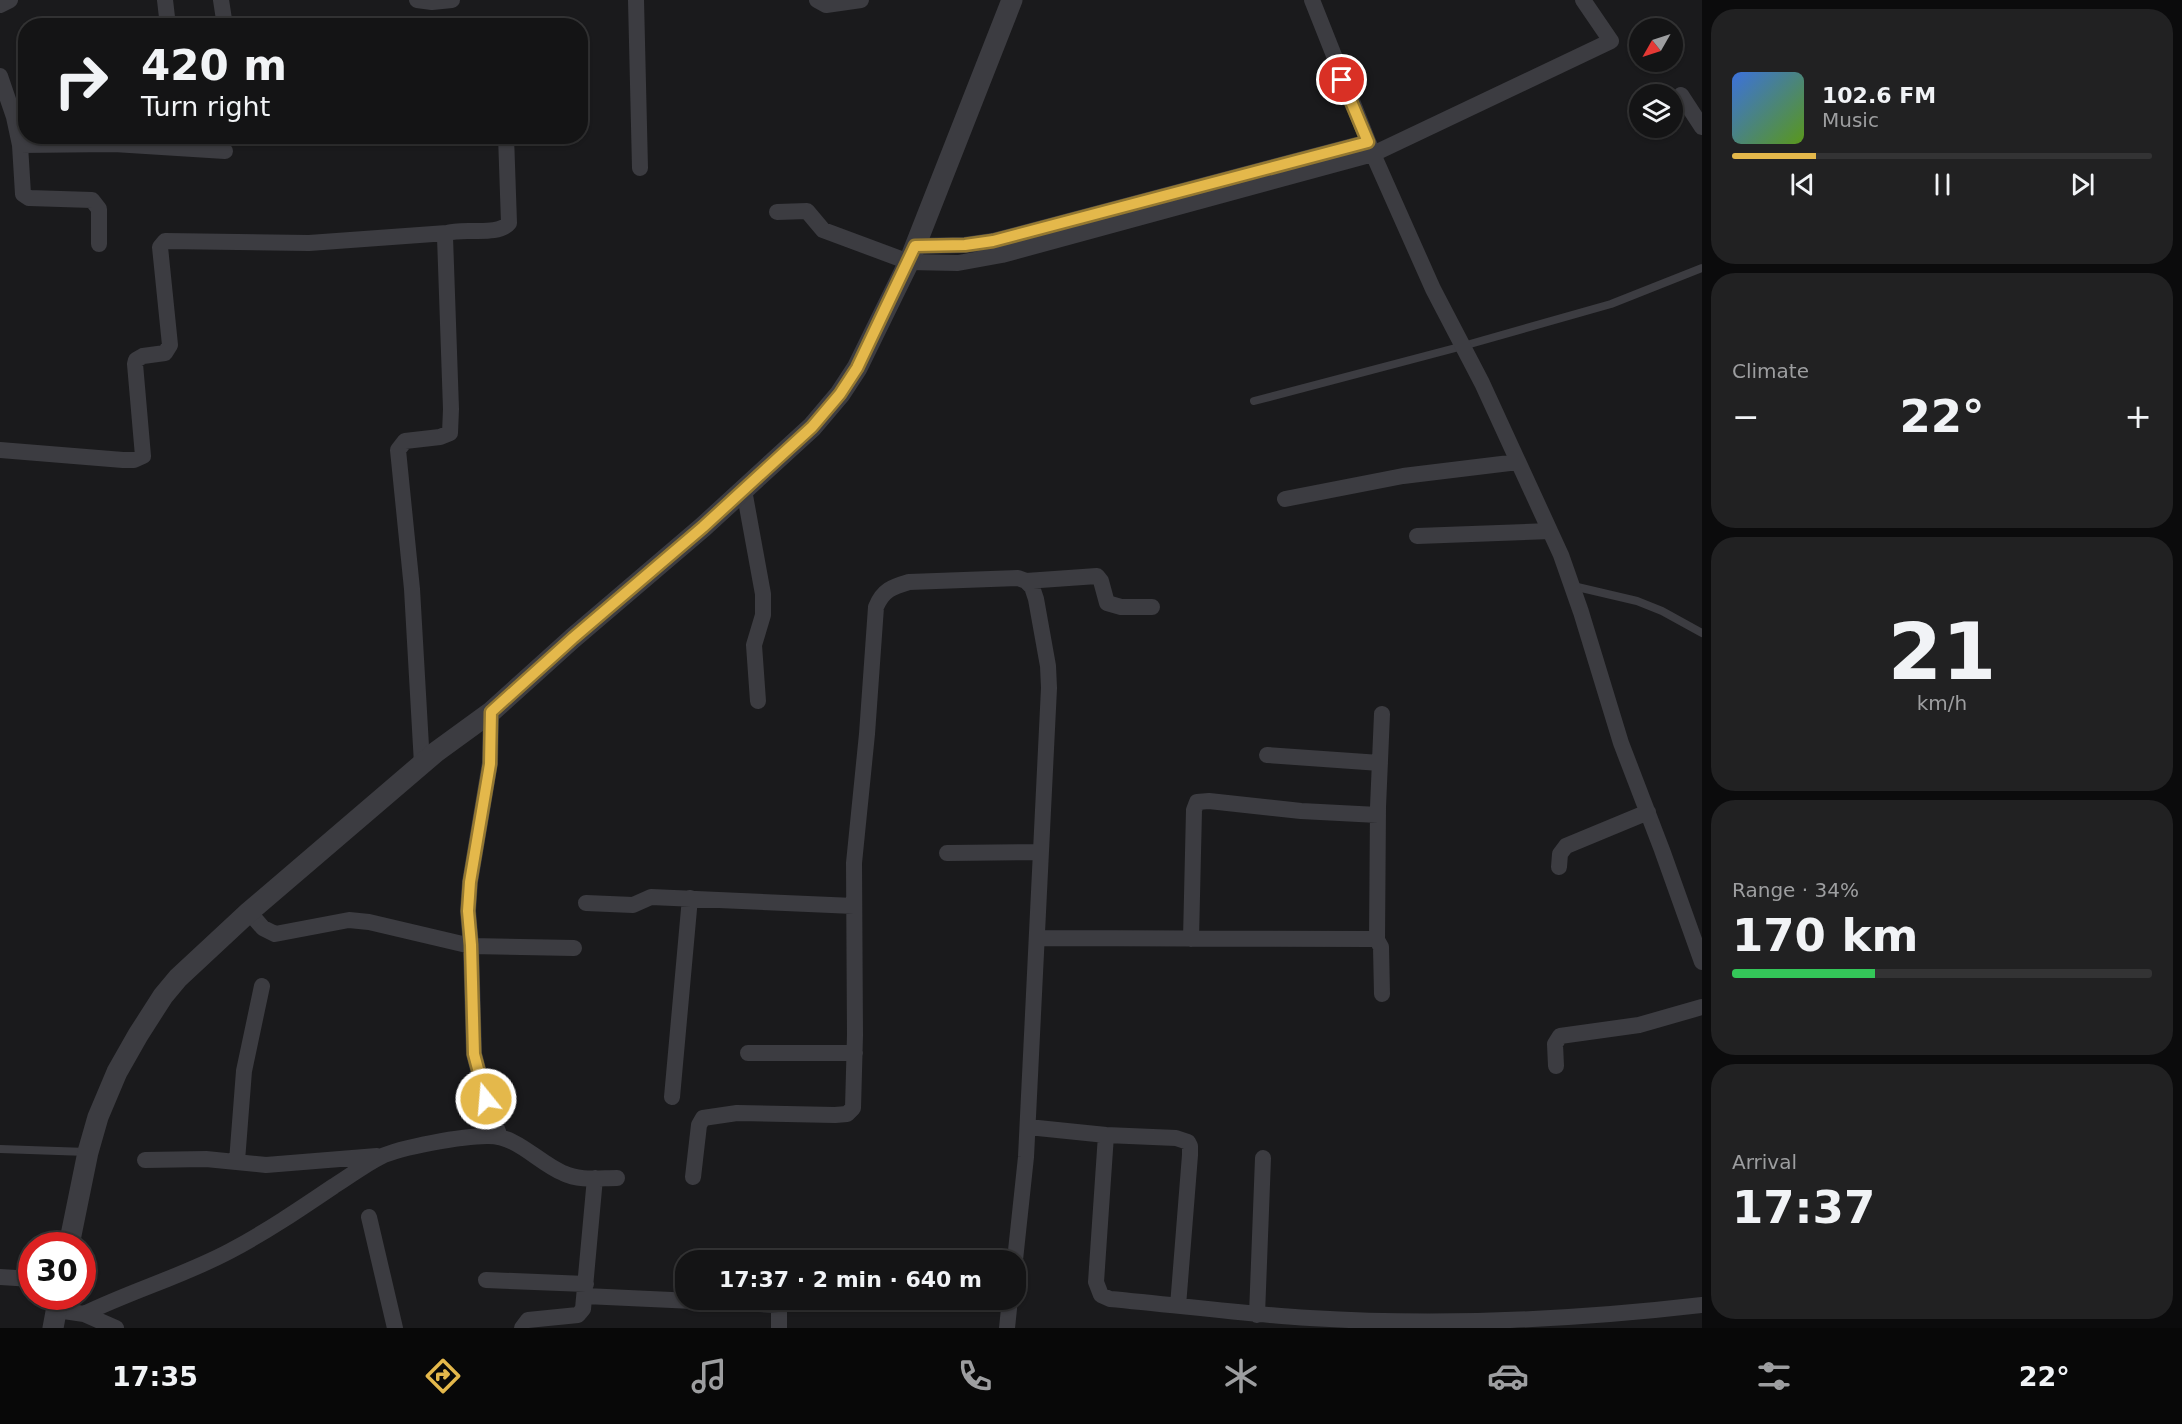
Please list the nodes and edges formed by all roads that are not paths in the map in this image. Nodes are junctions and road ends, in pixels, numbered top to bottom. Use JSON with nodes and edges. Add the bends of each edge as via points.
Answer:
{"nodes":[{"id":1,"x":10,"y":0,"type":"edge"},
{"id":2,"x":165,"y":0,"type":"edge"},
{"id":3,"x":221,"y":0,"type":"edge"},
{"id":4,"x":417,"y":0,"type":"edge"},
{"id":5,"x":452,"y":0,"type":"edge"},
{"id":6,"x":636,"y":0,"type":"edge"},
{"id":7,"x":818,"y":0,"type":"edge"},
{"id":8,"x":861,"y":0,"type":"edge"},
{"id":9,"x":1012,"y":0,"type":"edge"},
{"id":10,"x":1312,"y":0,"type":"edge"},
{"id":11,"x":1583,"y":0,"type":"edge"},
{"id":12,"x":0,"y":4,"type":"edge"},
{"id":13,"x":167,"y":18,"type":"edge"},
{"id":14,"x":224,"y":18,"type":"edge"},
{"id":15,"x":0,"y":76,"type":"edge"},
{"id":16,"x":1683,"y":98,"type":"edge"},
{"id":17,"x":1702,"y":127,"type":"edge"},
{"id":18,"x":18,"y":136,"type":"edge"},
{"id":19,"x":506,"y":144,"type":"edge"},
{"id":20,"x":20,"y":145,"type":"joint"},
{"id":21,"x":1371,"y":148,"type":"junction"},
{"id":22,"x":225,"y":151,"type":"dead end"},
{"id":23,"x":640,"y":168,"type":"dead end"},
{"id":24,"x":777,"y":212,"type":"dead end"},
{"id":25,"x":447,"y":233,"type":"junction"},
{"id":26,"x":99,"y":244,"type":"dead end"},
{"id":27,"x":912,"y":254,"type":"junction"},
{"id":28,"x":1702,"y":268,"type":"edge"},
{"id":29,"x":1463,"y":346,"type":"junction"},
{"id":30,"x":1254,"y":401,"type":"dead end"},
{"id":31,"x":0,"y":450,"type":"edge"},
{"id":32,"x":1518,"y":462,"type":"junction"},
{"id":33,"x":744,"y":490,"type":"junction"},
{"id":34,"x":1285,"y":499,"type":"dead end"},
{"id":35,"x":1550,"y":531,"type":"junction"},
{"id":36,"x":1418,"y":536,"type":"dead end"},
{"id":37,"x":1026,"y":581,"type":"junction"},
{"id":38,"x":1572,"y":586,"type":"junction"},
{"id":39,"x":1152,"y":607,"type":"dead end"},
{"id":40,"x":1702,"y":633,"type":"edge"},
{"id":41,"x":758,"y":700,"type":"dead end"},
{"id":42,"x":491,"y":712,"type":"junction"},
{"id":43,"x":1382,"y":714,"type":"dead end"},
{"id":44,"x":1267,"y":755,"type":"dead end"},
{"id":45,"x":422,"y":764,"type":"junction"},
{"id":46,"x":1380,"y":764,"type":"junction"},
{"id":47,"x":1648,"y":812,"type":"junction"},
{"id":48,"x":1378,"y":815,"type":"junction"},
{"id":49,"x":1041,"y":852,"type":"junction"},
{"id":50,"x":947,"y":853,"type":"dead end"},
{"id":51,"x":1559,"y":867,"type":"dead end"},
{"id":52,"x":690,"y":898,"type":"junction"},
{"id":53,"x":586,"y":903,"type":"dead end"},
{"id":54,"x":854,"y":906,"type":"junction"},
{"id":55,"x":249,"y":912,"type":"junction"},
{"id":56,"x":1037,"y":938,"type":"junction"},
{"id":57,"x":1191,"y":939,"type":"junction"},
{"id":58,"x":1377,"y":940,"type":"junction"},
{"id":59,"x":471,"y":945,"type":"junction"},
{"id":60,"x":574,"y":948,"type":"dead end"},
{"id":61,"x":1702,"y":963,"type":"edge"},
{"id":62,"x":262,"y":986,"type":"dead end"},
{"id":63,"x":1382,"y":994,"type":"dead end"},
{"id":64,"x":1702,"y":1007,"type":"edge"},
{"id":65,"x":748,"y":1053,"type":"dead end"},
{"id":66,"x":855,"y":1053,"type":"junction"},
{"id":67,"x":1556,"y":1066,"type":"dead end"},
{"id":68,"x":672,"y":1097,"type":"dead end"},
{"id":69,"x":1028,"y":1127,"type":"junction"},
{"id":70,"x":1106,"y":1135,"type":"junction"},
{"id":71,"x":500,"y":1137,"type":"junction"},
{"id":72,"x":0,"y":1149,"type":"edge"},
{"id":73,"x":88,"y":1152,"type":"junction"},
{"id":74,"x":382,"y":1155,"type":"junction"},
{"id":75,"x":1263,"y":1158,"type":"dead end"},
{"id":76,"x":145,"y":1160,"type":"dead end"},
{"id":77,"x":237,"y":1161,"type":"junction"},
{"id":78,"x":693,"y":1177,"type":"dead end"},
{"id":79,"x":594,"y":1178,"type":"junction"},
{"id":80,"x":617,"y":1178,"type":"dead end"},
{"id":81,"x":369,"y":1217,"type":"dead end"},
{"id":82,"x":72,"y":1232,"type":"edge"},
{"id":83,"x":1015,"y":1250,"type":"edge"},
{"id":84,"x":0,"y":1277,"type":"edge"},
{"id":85,"x":18,"y":1278,"type":"edge"},
{"id":86,"x":486,"y":1280,"type":"dead end"},
{"id":87,"x":585,"y":1290,"type":"junction"},
{"id":88,"x":675,"y":1296,"type":"edge"},
{"id":89,"x":1702,"y":1305,"type":"edge"},
{"id":90,"x":1178,"y":1306,"type":"junction"},
{"id":91,"x":779,"y":1310,"type":"edge"},
{"id":92,"x":1009,"y":1310,"type":"edge"},
{"id":93,"x":56,"y":1311,"type":"edge"},
{"id":94,"x":84,"y":1314,"type":"junction"},
{"id":95,"x":1257,"y":1315,"type":"junction"},
{"id":96,"x":1225,"y":1320,"type":"edge"},
{"id":97,"x":1287,"y":1322,"type":"edge"},
{"id":98,"x":117,"y":1328,"type":"edge"},
{"id":99,"x":395,"y":1328,"type":"edge"},
{"id":100,"x":522,"y":1328,"type":"edge"},
{"id":101,"x":779,"y":1328,"type":"edge"},
{"id":102,"x":1007,"y":1328,"type":"edge"}],
"edges":[{"from":1,"to":12,"type":"street"},
{"from":2,"to":13,"type":"street"},
{"from":3,"to":14,"type":"street"},
{"from":4,"to":5,"type":"street"},
{"from":6,"to":23,"type":"street"},
{"from":7,"to":8,"type":"street","via":[[826,5]]},
{"from":9,"to":27,"type":"street"},
{"from":10,"to":21,"type":"street"},
{"from":11,"to":21,"type":"street","via":[[1611,41]]},
{"from":15,"to":18,"type":"street"},
{"from":16,"to":17,"type":"street"},
{"from":19,"to":25,"type":"street","via":[[509,223],[500,230]]},
{"from":20,"to":22,"type":"street","via":[[114,144]]},
{"from":20,"to":26,"type":"street","via":[[23,194],[29,198],[92,200],[99,209]]},
{"from":21,"to":27,"type":"street","via":[[1145,208],[975,261],[958,263]]},
{"from":21,"to":29,"type":"street","via":[[1433,289]]},
{"from":24,"to":27,"type":"street","via":[[807,211],[823,230]]},
{"from":25,"to":31,"type":"street","via":[[309,243],[165,241],[160,247],[170,345],[165,353],[143,356],[135,364],[142,456],[123,460]]},
{"from":25,"to":45,"type":"street","via":[[451,427],[447,435],[405,441],[398,450],[412,589]]},
{"from":27,"to":33,"type":"street","via":[[857,368],[840,394],[812,427]]},
{"from":28,"to":29,"type":"lane","via":[[1611,303]]},
{"from":29,"to":30,"type":"lane"},
{"from":29,"to":32,"type":"street"},
{"from":32,"to":34,"type":"street","via":[[1403,476]]},
{"from":32,"to":35,"type":"street"},
{"from":33,"to":41,"type":"street","via":[[763,594],[763,615],[754,645]]},
{"from":33,"to":42,"type":"street"},
{"from":35,"to":36,"type":"street"},
{"from":35,"to":38,"type":"street"},
{"from":37,"to":39,"type":"street","via":[[1097,576],[1107,603]]},
{"from":37,"to":49,"type":"street","via":[[1036,599],[1048,666]]},
{"from":37,"to":54,"type":"street","via":[[1018,578],[909,582],[881,594],[875,615],[854,863]]},
{"from":38,"to":40,"type":"lane","via":[[1637,601]]},
{"from":38,"to":47,"type":"street","via":[[1621,743]]},
{"from":42,"to":45,"type":"street"},
{"from":42,"to":59,"type":"street","via":[[490,764],[470,882]]},
{"from":43,"to":46,"type":"street"},
{"from":44,"to":46,"type":"street"},
{"from":45,"to":55,"type":"street"},
{"from":46,"to":48,"type":"street"},
{"from":47,"to":51,"type":"street","via":[[1566,846],[1560,854]]},
{"from":47,"to":61,"type":"street"},
{"from":48,"to":57,"type":"street","via":[[1197,802]]},
{"from":48,"to":58,"type":"street"},
{"from":49,"to":50,"type":"street"},
{"from":49,"to":56,"type":"street"},
{"from":52,"to":53,"type":"street","via":[[647,897],[633,905]]},
{"from":52,"to":54,"type":"street"},
{"from":52,"to":68,"type":"street"},
{"from":54,"to":66,"type":"street"},
{"from":55,"to":59,"type":"street","via":[[263,928],[275,934],[349,920]]},
{"from":55,"to":73,"type":"street","via":[[163,996],[117,1072]]},
{"from":56,"to":57,"type":"street"},
{"from":56,"to":69,"type":"street"},
{"from":57,"to":58,"type":"street"},
{"from":58,"to":63,"type":"street","via":[[1381,947]]},
{"from":59,"to":60,"type":"street"},
{"from":59,"to":71,"type":"street","via":[[474,1054]]},
{"from":62,"to":77,"type":"street","via":[[244,1071]]},
{"from":64,"to":67,"type":"street","via":[[1639,1025],[1560,1036],[1555,1044]]},
{"from":65,"to":66,"type":"street"},
{"from":66,"to":78,"type":"street","via":[[855,1100],[851,1112],[737,1113],[703,1118]]},
{"from":69,"to":70,"type":"street"},
{"from":69,"to":83,"type":"street"},
{"from":70,"to":90,"type":"street","via":[[1098,1290],[1110,1299]]},
{"from":70,"to":90,"type":"street","via":[[1176,1138],[1190,1146]]},
{"from":71,"to":74,"type":"street","via":[[475,1136]]},
{"from":71,"to":79,"type":"street","via":[[563,1174]]},
{"from":72,"to":73,"type":"lane"},
{"from":73,"to":82,"type":"street"},
{"from":74,"to":77,"type":"street","via":[[266,1165]]},
{"from":74,"to":94,"type":"street","via":[[230,1251]]},
{"from":75,"to":95,"type":"street"},
{"from":76,"to":77,"type":"street"},
{"from":79,"to":80,"type":"street"},
{"from":79,"to":87,"type":"street"},
{"from":81,"to":99,"type":"street"},
{"from":84,"to":85,"type":"street"},
{"from":86,"to":87,"type":"street"},
{"from":87,"to":88,"type":"street"},
{"from":87,"to":100,"type":"street","via":[[583,1309],[578,1315],[534,1318]]},
{"from":89,"to":97,"type":"street","via":[[1537,1318]]},
{"from":90,"to":96,"type":"street"},
{"from":91,"to":101,"type":"street"},
{"from":92,"to":102,"type":"street"},
{"from":93,"to":94,"type":"street"},
{"from":94,"to":98,"type":"street"},
{"from":95,"to":96,"type":"street"},
{"from":95,"to":97,"type":"street"}]}
